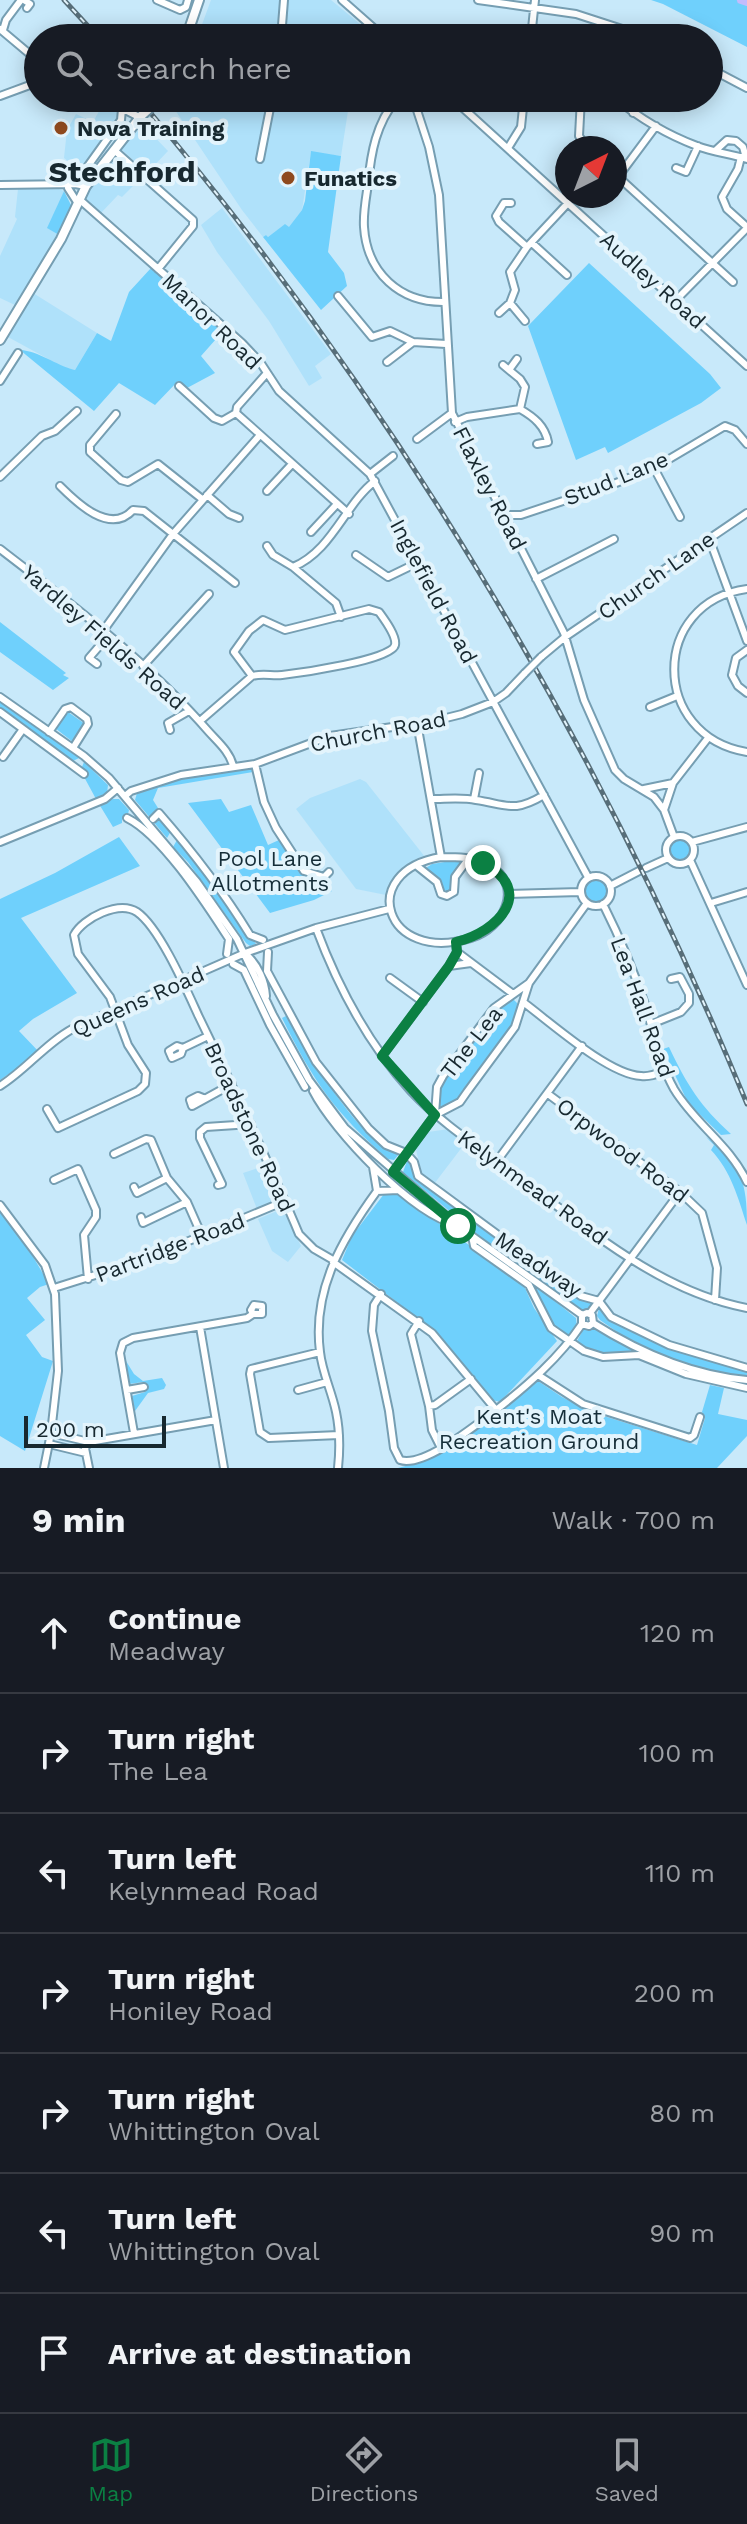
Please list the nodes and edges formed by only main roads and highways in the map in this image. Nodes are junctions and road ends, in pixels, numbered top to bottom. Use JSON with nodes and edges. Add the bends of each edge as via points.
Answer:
{"nodes":[{"id":1,"x":199,"y":0,"type":"edge"},
{"id":2,"x":191,"y":24,"type":"edge"},
{"id":3,"x":145,"y":112,"type":"edge"},
{"id":4,"x":0,"y":340,"type":"edge"}],
"edges":[{"from":1,"to":2,"type":"main road"},
{"from":3,"to":4,"type":"main road","bridge":true,"via":[[86,186],[61,239]]}]}
